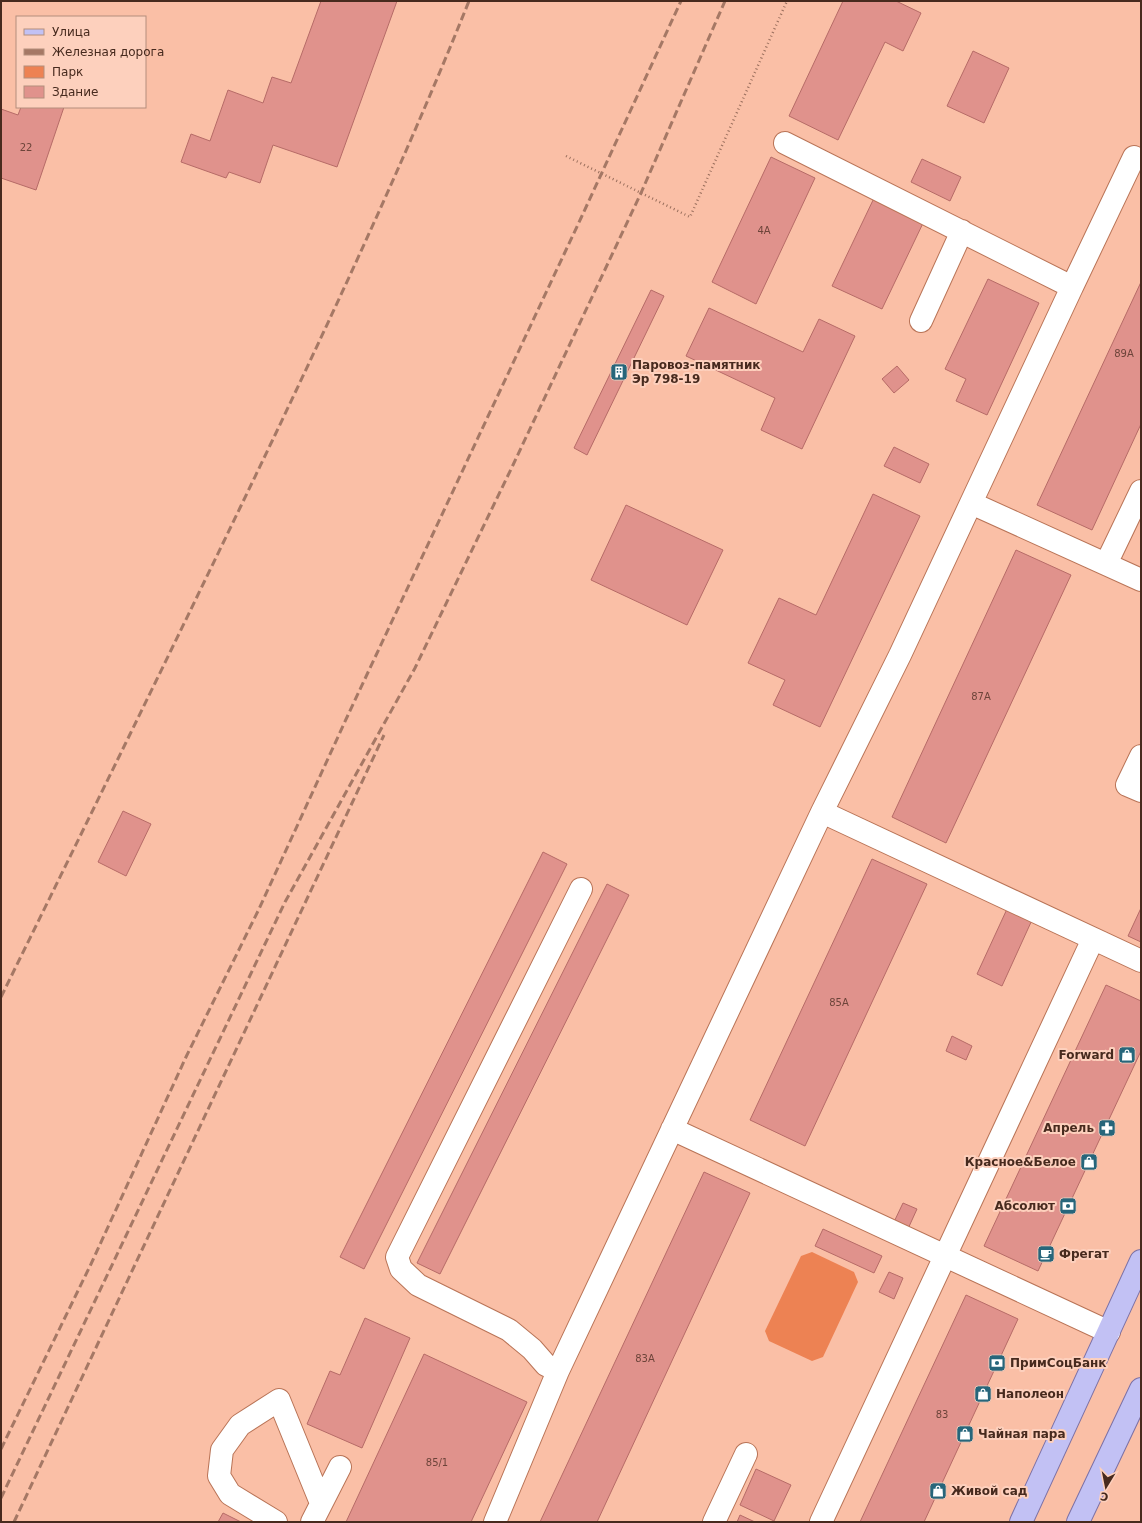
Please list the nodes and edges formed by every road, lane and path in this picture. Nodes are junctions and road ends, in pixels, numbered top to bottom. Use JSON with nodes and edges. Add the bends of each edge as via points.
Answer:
{"nodes":[{"id":1,"x":787,"y":1,"type":"edge"},
{"id":2,"x":786,"y":143,"type":"dead end"},
{"id":3,"x":566,"y":156,"type":"dead end"},
{"id":4,"x":1134,"y":158,"type":"dead end"},
{"id":5,"x":962,"y":231,"type":"junction"},
{"id":6,"x":1072,"y":288,"type":"junction"},
{"id":7,"x":921,"y":321,"type":"dead end"},
{"id":8,"x":1141,"y":491,"type":"edge"},
{"id":9,"x":972,"y":503,"type":"junction"},
{"id":10,"x":1106,"y":564,"type":"junction"},
{"id":11,"x":1141,"y":580,"type":"edge"},
{"id":12,"x":1141,"y":756,"type":"edge"},
{"id":13,"x":1141,"y":791,"type":"edge"},
{"id":14,"x":822,"y":812,"type":"junction"},
{"id":15,"x":580,"y":890,"type":"dead end"},
{"id":16,"x":1093,"y":939,"type":"junction"},
{"id":17,"x":1141,"y":961,"type":"edge"},
{"id":18,"x":672,"y":1129,"type":"junction"},
{"id":19,"x":945,"y":1256,"type":"junction"},
{"id":20,"x":1141,"y":1261,"type":"edge"},
{"id":21,"x":1109,"y":1332,"type":"junction"},
{"id":22,"x":558,"y":1371,"type":"junction"},
{"id":23,"x":1141,"y":1389,"type":"edge"},
{"id":24,"x":746,"y":1454,"type":"dead end"},
{"id":25,"x":340,"y":1466,"type":"dead end"},
{"id":26,"x":317,"y":1513,"type":"edge"},
{"id":27,"x":276,"y":1522,"type":"edge"},
{"id":28,"x":495,"y":1522,"type":"edge"},
{"id":29,"x":714,"y":1522,"type":"edge"},
{"id":30,"x":821,"y":1522,"type":"edge"},
{"id":31,"x":1021,"y":1522,"type":"edge"},
{"id":32,"x":1078,"y":1522,"type":"edge"}],
"edges":[{"from":1,"to":3,"type":"path","via":[[690,217]]},
{"from":2,"to":5,"type":"street"},
{"from":4,"to":6,"type":"street"},
{"from":5,"to":6,"type":"street"},
{"from":5,"to":7,"type":"street"},
{"from":6,"to":9,"type":"street"},
{"from":8,"to":10,"type":"street"},
{"from":9,"to":10,"type":"street"},
{"from":9,"to":14,"type":"street"},
{"from":10,"to":11,"type":"street"},
{"from":12,"to":13,"type":"street","via":[[1127,785]]},
{"from":14,"to":16,"type":"street"},
{"from":14,"to":18,"type":"street"},
{"from":15,"to":22,"type":"street","via":[[397,1257],[401,1269],[418,1286],[509,1330],[532,1349],[546,1365]]},
{"from":16,"to":17,"type":"street"},
{"from":16,"to":19,"type":"street"},
{"from":18,"to":19,"type":"street"},
{"from":18,"to":22,"type":"street"},
{"from":19,"to":21,"type":"street"},
{"from":19,"to":30,"type":"street"},
{"from":20,"to":21,"type":"main road"},
{"from":21,"to":31,"type":"main road"},
{"from":22,"to":28,"type":"street"},
{"from":23,"to":32,"type":"main road"},
{"from":24,"to":29,"type":"street"},
{"from":25,"to":26,"type":"street"},
{"from":26,"to":27,"type":"street","via":[[279,1400],[240,1425],[222,1450],[220,1476],[230,1494]]}]}
